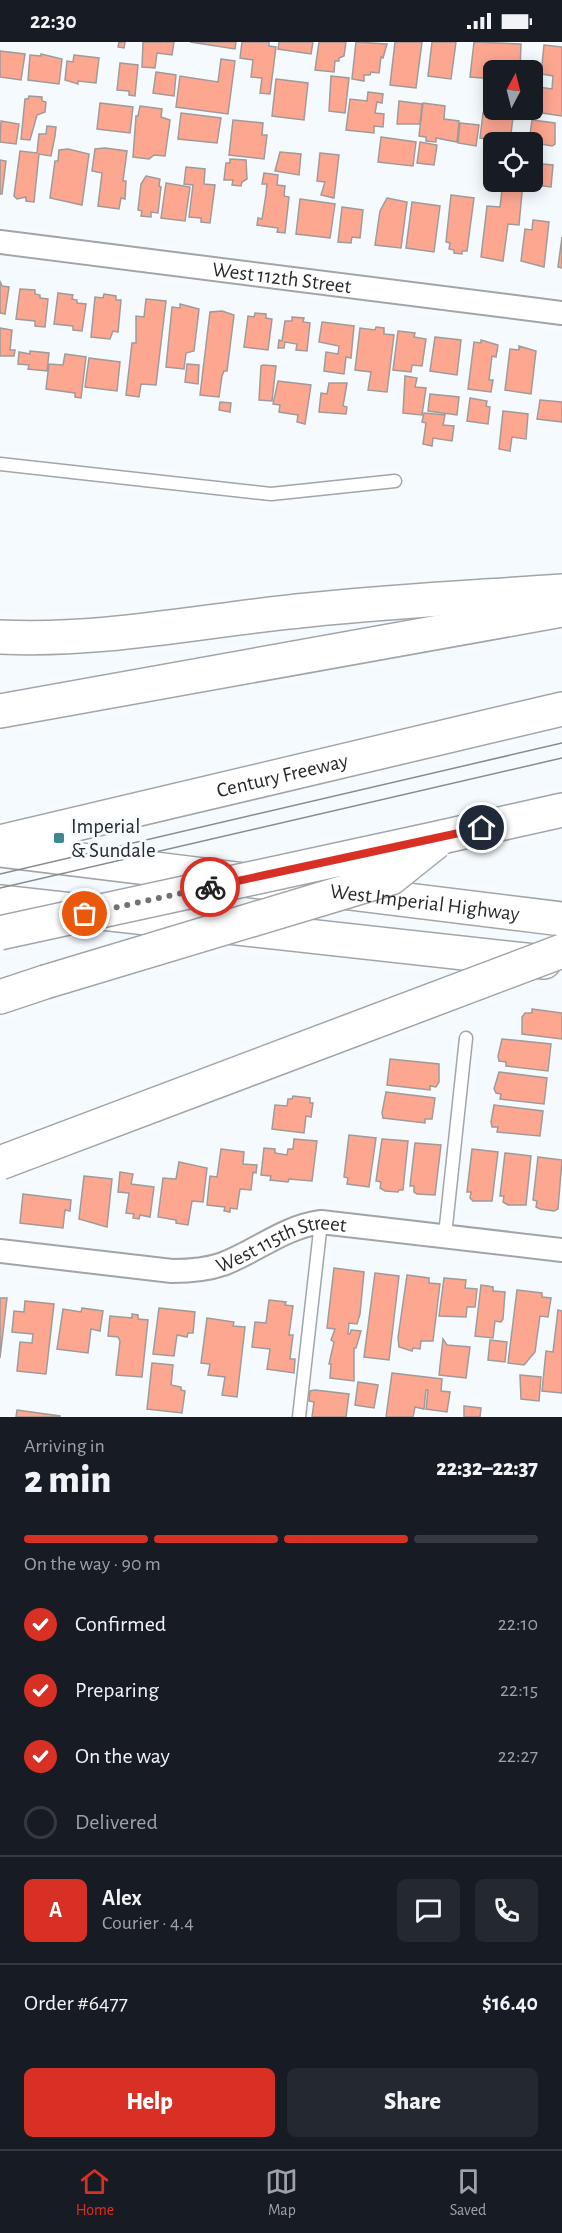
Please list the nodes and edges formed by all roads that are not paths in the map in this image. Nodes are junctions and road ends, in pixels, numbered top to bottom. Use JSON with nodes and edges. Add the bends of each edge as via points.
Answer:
{"nodes":[{"id":1,"x":0,"y":242,"type":"edge"},
{"id":2,"x":562,"y":313,"type":"edge"},
{"id":3,"x":0,"y":464,"type":"edge"},
{"id":4,"x":395,"y":481,"type":"dead end"},
{"id":5,"x":562,"y":591,"type":"edge"},
{"id":6,"x":562,"y":610,"type":"edge"},
{"id":7,"x":0,"y":637,"type":"edge"},
{"id":8,"x":562,"y":709,"type":"edge"},
{"id":9,"x":0,"y":711,"type":"edge"},
{"id":10,"x":562,"y":810,"type":"edge"},
{"id":11,"x":442,"y":837,"type":"junction"},
{"id":12,"x":0,"y":842,"type":"edge"},
{"id":13,"x":0,"y":850,"type":"edge"},
{"id":14,"x":0,"y":902,"type":"edge"},
{"id":15,"x":562,"y":918,"type":"edge"},
{"id":16,"x":0,"y":933,"type":"edge"},
{"id":17,"x":562,"y":951,"type":"edge"},
{"id":18,"x":562,"y":964,"type":"edge"},
{"id":19,"x":0,"y":997,"type":"edge"},
{"id":20,"x":466,"y":1038,"type":"dead end"},
{"id":21,"x":0,"y":1163,"type":"edge"},
{"id":22,"x":321,"y":1222,"type":"junction"},
{"id":23,"x":445,"y":1235,"type":"junction"},
{"id":24,"x":562,"y":1250,"type":"edge"},
{"id":25,"x":0,"y":1251,"type":"edge"},
{"id":26,"x":298,"y":1417,"type":"edge"}],
"edges":[{"from":1,"to":2,"type":"street","name":"West 112th Street"},
{"from":3,"to":4,"type":"lane","via":[[271,494]]},
{"from":5,"to":7,"type":"main road","via":[[307,610],[115,635]]},
{"from":6,"to":9,"type":"main road"},
{"from":8,"to":12,"type":"main road","name":"Century Freeway"},
{"from":10,"to":11,"type":"main road"},
{"from":11,"to":16,"type":"main road","bridge":true},
{"from":11,"to":19,"type":"main road","bridge":true,"via":[[391,878]]},
{"from":13,"to":15,"type":"main road","name":"West Imperial Highway"},
{"from":14,"to":18,"type":"main road"},
{"from":17,"to":21,"type":"main road","bridge":true},
{"from":20,"to":23,"type":"lane"},
{"from":22,"to":23,"type":"street","name":"West 115th Street"},
{"from":22,"to":25,"type":"street","name":"West 115th Street","via":[[299,1225],[223,1264],[196,1270],[172,1271]]},
{"from":22,"to":26,"type":"lane"},
{"from":23,"to":24,"type":"street","name":"West 115th Street"}]}
